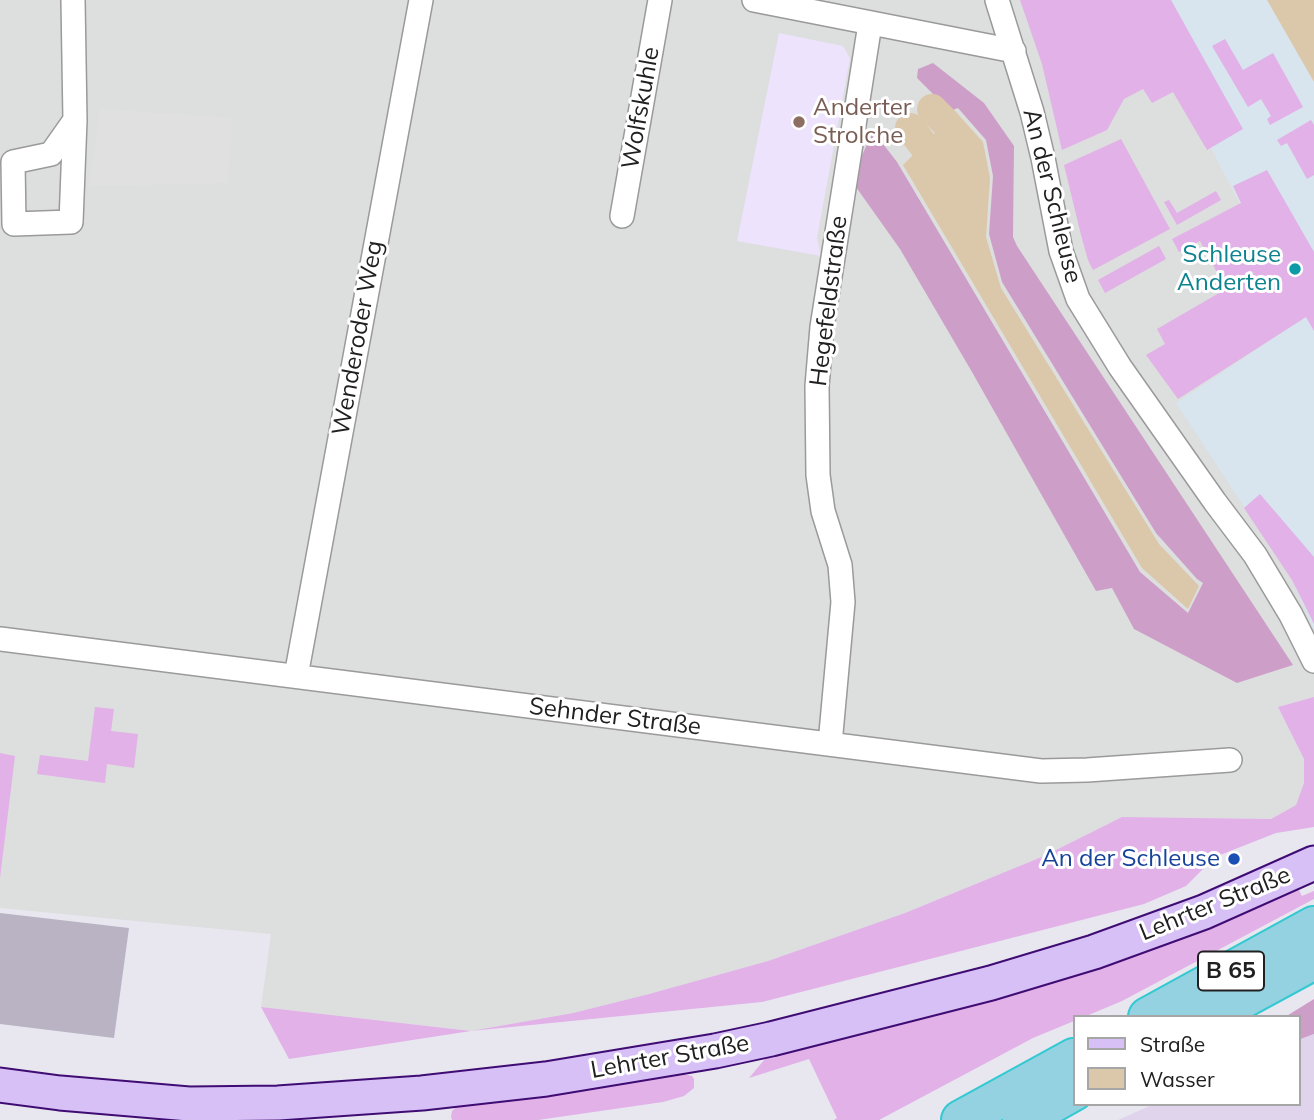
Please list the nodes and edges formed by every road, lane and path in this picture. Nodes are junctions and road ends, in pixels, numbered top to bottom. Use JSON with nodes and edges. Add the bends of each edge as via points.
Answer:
{"nodes":[{"id":1,"x":73,"y":0,"type":"edge"},
{"id":2,"x":421,"y":0,"type":"edge"},
{"id":3,"x":660,"y":0,"type":"edge"},
{"id":4,"x":754,"y":0,"type":"edge"},
{"id":5,"x":997,"y":0,"type":"edge"},
{"id":6,"x":870,"y":24,"type":"junction"},
{"id":7,"x":1014,"y":51,"type":"junction"},
{"id":8,"x":75,"y":120,"type":"junction"},
{"id":9,"x":622,"y":216,"type":"dead end"},
{"id":10,"x":0,"y":639,"type":"edge"},
{"id":11,"x":1314,"y":662,"type":"edge"},
{"id":12,"x":296,"y":676,"type":"junction"},
{"id":13,"x":830,"y":744,"type":"junction"},
{"id":14,"x":1230,"y":760,"type":"dead end"},
{"id":15,"x":1314,"y":863,"type":"edge"},
{"id":16,"x":1314,"y":926,"type":"edge"},
{"id":17,"x":1314,"y":960,"type":"edge"},
{"id":18,"x":1152,"y":1015,"type":"edge"},
{"id":19,"x":1213,"y":1015,"type":"edge"},
{"id":20,"x":1072,"y":1059,"type":"edge"},
{"id":21,"x":0,"y":1085,"type":"edge"},
{"id":22,"x":1072,"y":1092,"type":"edge"},
{"id":23,"x":961,"y":1120,"type":"edge"},
{"id":24,"x":1022,"y":1120,"type":"edge"}],
"edges":[{"from":1,"to":8,"type":"street"},
{"from":2,"to":12,"type":"street","name":"Wenderoder Weg"},
{"from":3,"to":9,"type":"street","name":"Wolfskuhle"},
{"from":4,"to":6,"type":"street"},
{"from":5,"to":7,"type":"street","name":"An der Schleuse"},
{"from":6,"to":7,"type":"street"},
{"from":6,"to":13,"type":"street","name":"Hegefeldstraße","via":[[822,327],[817,386],[818,475],[823,511],[840,565],[843,602]]},
{"from":7,"to":11,"type":"street","name":"An der Schleuse","via":[[1078,299],[1120,367],[1255,555]]},
{"from":8,"to":8,"type":"street","via":[[71,222],[14,224],[13,162],[51,154]]},
{"from":10,"to":12,"type":"street","name":"Sehnder Straße"},
{"from":12,"to":13,"type":"street","name":"Sehnder Straße"},
{"from":13,"to":14,"type":"street","name":"Sehnder Straße","via":[[1041,771]]},
{"from":15,"to":21,"type":"main road","name":"Lehrter Straße","via":[[1204,912],[1094,952],[990,983],[715,1051],[546,1079],[278,1103],[189,1104]]},
{"from":16,"to":18,"type":"highway","number":"B 65"},
{"from":17,"to":19,"type":"highway","number":"B 65"},
{"from":20,"to":23,"type":"highway"},
{"from":22,"to":24,"type":"highway"}]}
